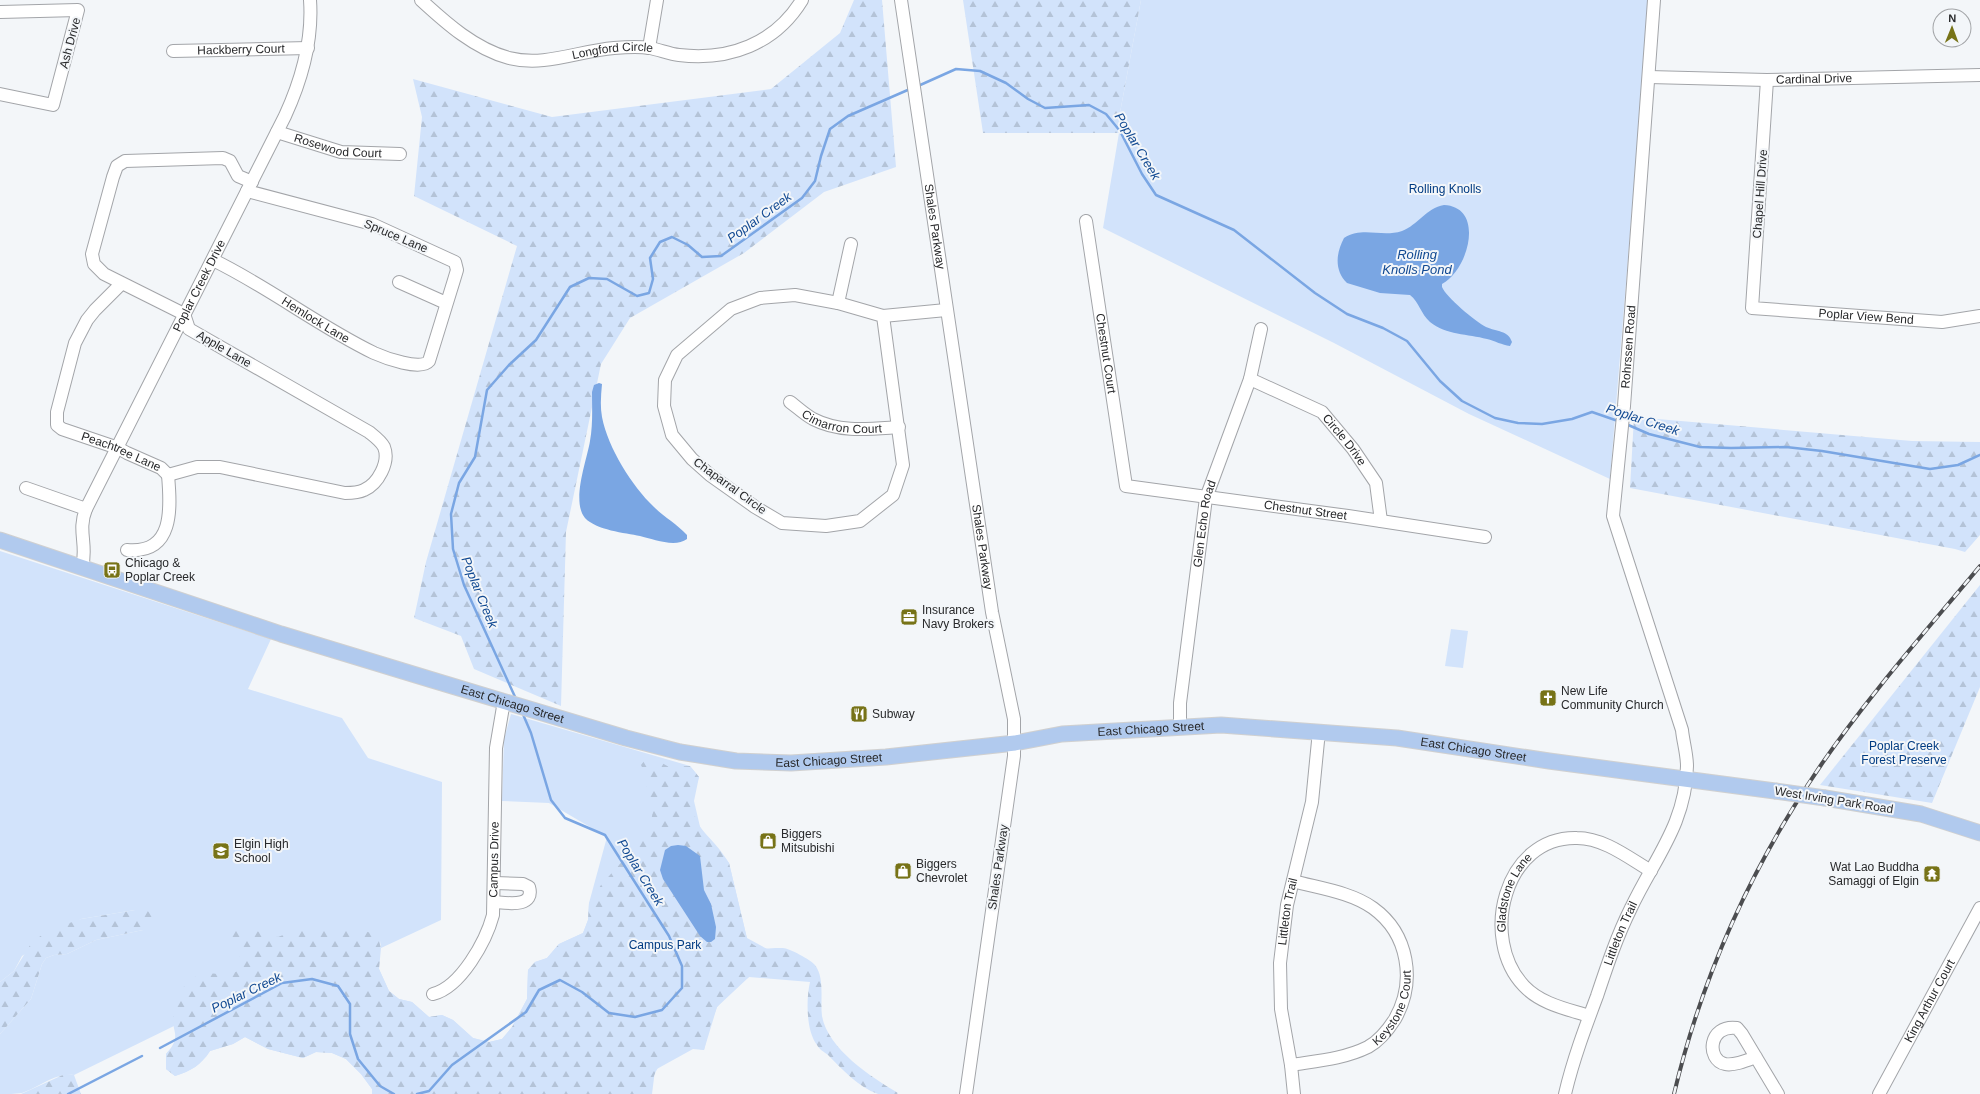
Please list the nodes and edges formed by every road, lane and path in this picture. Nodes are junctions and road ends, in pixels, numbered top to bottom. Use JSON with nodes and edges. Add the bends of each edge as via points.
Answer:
{"nodes":[{"id":1,"x":310,"y":0,"type":"edge"},
{"id":2,"x":421,"y":0,"type":"edge"},
{"id":3,"x":657,"y":0,"type":"edge"},
{"id":4,"x":802,"y":0,"type":"edge"},
{"id":5,"x":901,"y":0,"type":"edge"},
{"id":6,"x":1654,"y":0,"type":"edge"},
{"id":7,"x":0,"y":12,"type":"edge"},
{"id":8,"x":308,"y":48,"type":"junction"},
{"id":9,"x":649,"y":48,"type":"junction"},
{"id":10,"x":173,"y":51,"type":"dead end"},
{"id":11,"x":1980,"y":74,"type":"edge"},
{"id":12,"x":1649,"y":77,"type":"junction"},
{"id":13,"x":1767,"y":80,"type":"junction"},
{"id":14,"x":0,"y":94,"type":"edge"},
{"id":15,"x":277,"y":132,"type":"junction"},
{"id":16,"x":400,"y":154,"type":"dead end"},
{"id":17,"x":250,"y":187,"type":"junction"},
{"id":18,"x":1086,"y":221,"type":"dead end"},
{"id":19,"x":851,"y":244,"type":"dead end"},
{"id":20,"x":213,"y":260,"type":"junction"},
{"id":21,"x":399,"y":282,"type":"dead end"},
{"id":22,"x":122,"y":283,"type":"junction"},
{"id":23,"x":446,"y":303,"type":"junction"},
{"id":24,"x":838,"y":303,"type":"junction"},
{"id":25,"x":1752,"y":308,"type":"joint"},
{"id":26,"x":946,"y":310,"type":"junction"},
{"id":27,"x":184,"y":314,"type":"junction"},
{"id":28,"x":883,"y":316,"type":"junction"},
{"id":29,"x":1980,"y":316,"type":"edge"},
{"id":30,"x":1261,"y":329,"type":"dead end"},
{"id":31,"x":1250,"y":379,"type":"junction"},
{"id":32,"x":790,"y":402,"type":"dead end"},
{"id":33,"x":899,"y":427,"type":"junction"},
{"id":34,"x":118,"y":448,"type":"junction"},
{"id":35,"x":168,"y":474,"type":"junction"},
{"id":36,"x":1126,"y":486,"type":"joint"},
{"id":37,"x":26,"y":488,"type":"dead end"},
{"id":38,"x":365,"y":490,"type":"joint"},
{"id":39,"x":1206,"y":498,"type":"junction"},
{"id":40,"x":86,"y":509,"type":"junction"},
{"id":41,"x":1381,"y":521,"type":"junction"},
{"id":42,"x":1485,"y":537,"type":"dead end"},
{"id":43,"x":0,"y":540,"type":"edge"},
{"id":44,"x":127,"y":550,"type":"dead end"},
{"id":45,"x":82,"y":567,"type":"junction"},
{"id":46,"x":504,"y":701,"type":"junction"},
{"id":47,"x":1180,"y":726,"type":"junction"},
{"id":48,"x":1319,"y":731,"type":"junction"},
{"id":49,"x":1015,"y":743,"type":"junction"},
{"id":50,"x":1686,"y":779,"type":"junction"},
{"id":51,"x":1980,"y":833,"type":"edge"},
{"id":52,"x":1651,"y":871,"type":"junction"},
{"id":53,"x":1293,"y":881,"type":"junction"},
{"id":54,"x":495,"y":883,"type":"junction"},
{"id":55,"x":494,"y":902,"type":"junction"},
{"id":56,"x":1980,"y":908,"type":"edge"},
{"id":57,"x":433,"y":994,"type":"dead end"},
{"id":58,"x":1589,"y":1016,"type":"junction"},
{"id":59,"x":1756,"y":1057,"type":"dead end"},
{"id":60,"x":1291,"y":1065,"type":"junction"},
{"id":61,"x":966,"y":1094,"type":"edge"},
{"id":62,"x":1294,"y":1094,"type":"edge"},
{"id":63,"x":1565,"y":1094,"type":"edge"},
{"id":64,"x":1778,"y":1094,"type":"edge"},
{"id":65,"x":1879,"y":1094,"type":"edge"}],
"edges":[{"from":1,"to":8,"type":"street","name":"Poplar Creek Drive"},
{"from":2,"to":9,"type":"street","name":"Longford Circle","via":[[475,44],[521,60],[553,60],[614,48]]},
{"from":3,"to":9,"type":"street"},
{"from":4,"to":9,"type":"street","name":"Longford Circle","via":[[782,25],[753,45],[737,52],[702,56],[678,55]]},
{"from":5,"to":26,"type":"street","name":"Shales Parkway"},
{"from":6,"to":12,"type":"street","name":"Rohrssen Road"},
{"from":7,"to":14,"type":"street","name":"Ash Drive","via":[[78,10],[53,105]]},
{"from":8,"to":10,"type":"street","name":"Hackberry Court"},
{"from":8,"to":15,"type":"street","name":"Poplar Creek Drive","via":[[296,91]]},
{"from":11,"to":13,"type":"street","name":"Cardinal Drive"},
{"from":12,"to":13,"type":"street","name":"Cardinal Drive"},
{"from":12,"to":50,"type":"street","name":"Rohrssen Road","via":[[1613,516],[1682,730],[1687,764]]},
{"from":13,"to":25,"type":"street","name":"Chapel Hill Drive"},
{"from":15,"to":16,"type":"street","name":"Rosewood Court","via":[[341,152]]},
{"from":15,"to":17,"type":"street","name":"Poplar Creek Drive"},
{"from":17,"to":20,"type":"street","name":"Poplar Creek Drive"},
{"from":17,"to":22,"type":"street","name":"Spruce Lane","via":[[238,176],[230,161],[223,158],[125,160],[117,166],[113,177],[92,254],[98,270]]},
{"from":17,"to":23,"type":"street","name":"Spruce Lane","via":[[372,224],[455,262],[456,270]]},
{"from":18,"to":36,"type":"street","name":"Chestnut Court"},
{"from":19,"to":24,"type":"street"},
{"from":20,"to":23,"type":"street","name":"Hemlock Lane","via":[[375,353],[405,363],[425,364],[429,361]]},
{"from":20,"to":27,"type":"street","name":"Poplar Creek Drive"},
{"from":21,"to":23,"type":"street"},
{"from":22,"to":27,"type":"street"},
{"from":22,"to":34,"type":"street","name":"Peachtree Lane","via":[[95,310],[79,335],[71,355],[56,419],[62,429]]},
{"from":24,"to":28,"type":"street","name":"Chaparral Circle"},
{"from":24,"to":33,"type":"street","name":"Chaparral Circle","via":[[795,295],[760,298],[731,309],[677,355],[665,380],[664,406],[672,435],[692,459],[710,475],[782,523],[826,526],[860,521],[893,495],[903,465]]},
{"from":25,"to":29,"type":"street","name":"Poplar View Bend","via":[[1942,322]]},
{"from":26,"to":28,"type":"street","name":"Chaparral Circle"},
{"from":26,"to":49,"type":"street","name":"Shales Parkway","via":[[992,612],[1014,719]]},
{"from":27,"to":34,"type":"street","name":"Poplar Creek Drive"},
{"from":27,"to":38,"type":"street","name":"Apple Lane","via":[[189,329],[369,432],[381,443],[385,449],[384,466],[379,477]]},
{"from":28,"to":33,"type":"street","name":"Chaparral Circle"},
{"from":30,"to":31,"type":"street","name":"Glen Echo Road"},
{"from":31,"to":39,"type":"street","name":"Glen Echo Road"},
{"from":31,"to":41,"type":"street","name":"Circle Drive","via":[[1322,412],[1353,449],[1376,483]]},
{"from":32,"to":33,"type":"street","name":"Cimarron Court","via":[[812,418],[834,427],[856,430]]},
{"from":34,"to":35,"type":"street","name":"Peachtree Lane","via":[[161,468]]},
{"from":34,"to":40,"type":"street","name":"Poplar Creek Drive"},
{"from":35,"to":38,"type":"street","name":"Peachtree Lane","via":[[209,466],[345,493]]},
{"from":35,"to":44,"type":"street","via":[[168,516],[160,540],[146,550]]},
{"from":36,"to":39,"type":"street","name":"Chestnut Street"},
{"from":37,"to":40,"type":"street"},
{"from":39,"to":41,"type":"street","name":"Chestnut Street"},
{"from":39,"to":47,"type":"street","name":"Glen Echo Road","via":[[1180,703]]},
{"from":40,"to":45,"type":"street","name":"Poplar Creek Drive","via":[[82,522],[85,552]]},
{"from":41,"to":42,"type":"street","name":"Chestnut Street"},
{"from":43,"to":45,"type":"main road","name":"East Chicago Street"},
{"from":45,"to":46,"type":"main road","name":"East Chicago Street","via":[[288,636]]},
{"from":46,"to":49,"type":"main road","name":"East Chicago Street","via":[[680,752],[736,761],[822,762]]},
{"from":46,"to":54,"type":"street","name":"Campus Drive","via":[[496,748]]},
{"from":47,"to":48,"type":"main road","name":"East Chicago Street","via":[[1221,725]]},
{"from":47,"to":49,"type":"main road","name":"East Chicago Street","via":[[1062,734]]},
{"from":48,"to":50,"type":"main road","name":"East Chicago Street","via":[[1398,738]]},
{"from":48,"to":53,"type":"street","name":"Littleton Trail","via":[[1312,802]]},
{"from":49,"to":61,"type":"street","name":"Shales Parkway"},
{"from":50,"to":51,"type":"main road","name":"West Irving Park Road","bridge":true,"via":[[1775,790],[1921,814]]},
{"from":50,"to":52,"type":"street","name":"Littleton Trail","via":[[1672,832]]},
{"from":52,"to":58,"type":"street","name":"Littleton Trail","via":[[1617,939]]},
{"from":52,"to":58,"type":"street","name":"Gladstone Lane","via":[[1604,844],[1577,838],[1559,840],[1532,853],[1521,864],[1511,882],[1503,907],[1501,936],[1504,951],[1517,978],[1541,999]]},
{"from":53,"to":60,"type":"street","name":"Littleton Trail","via":[[1284,926],[1279,975],[1281,1010]]},
{"from":53,"to":60,"type":"street","name":"Keystone Court","via":[[1360,901],[1385,917],[1394,928],[1404,950],[1407,979],[1403,1002],[1397,1014],[1380,1038],[1368,1047],[1339,1057]]},
{"from":54,"to":55,"type":"street","name":"Campus Drive"},
{"from":54,"to":55,"type":"street","via":[[523,884],[529,887],[531,892],[525,902]]},
{"from":55,"to":57,"type":"street","name":"Campus Drive","via":[[490,926],[482,946],[445,990]]},
{"from":56,"to":65,"type":"street","name":"King Arthur Court"},
{"from":58,"to":63,"type":"street","name":"Littleton Trail"},
{"from":59,"to":64,"type":"street"},
{"from":60,"to":62,"type":"street","name":"Littleton Trail"}]}
